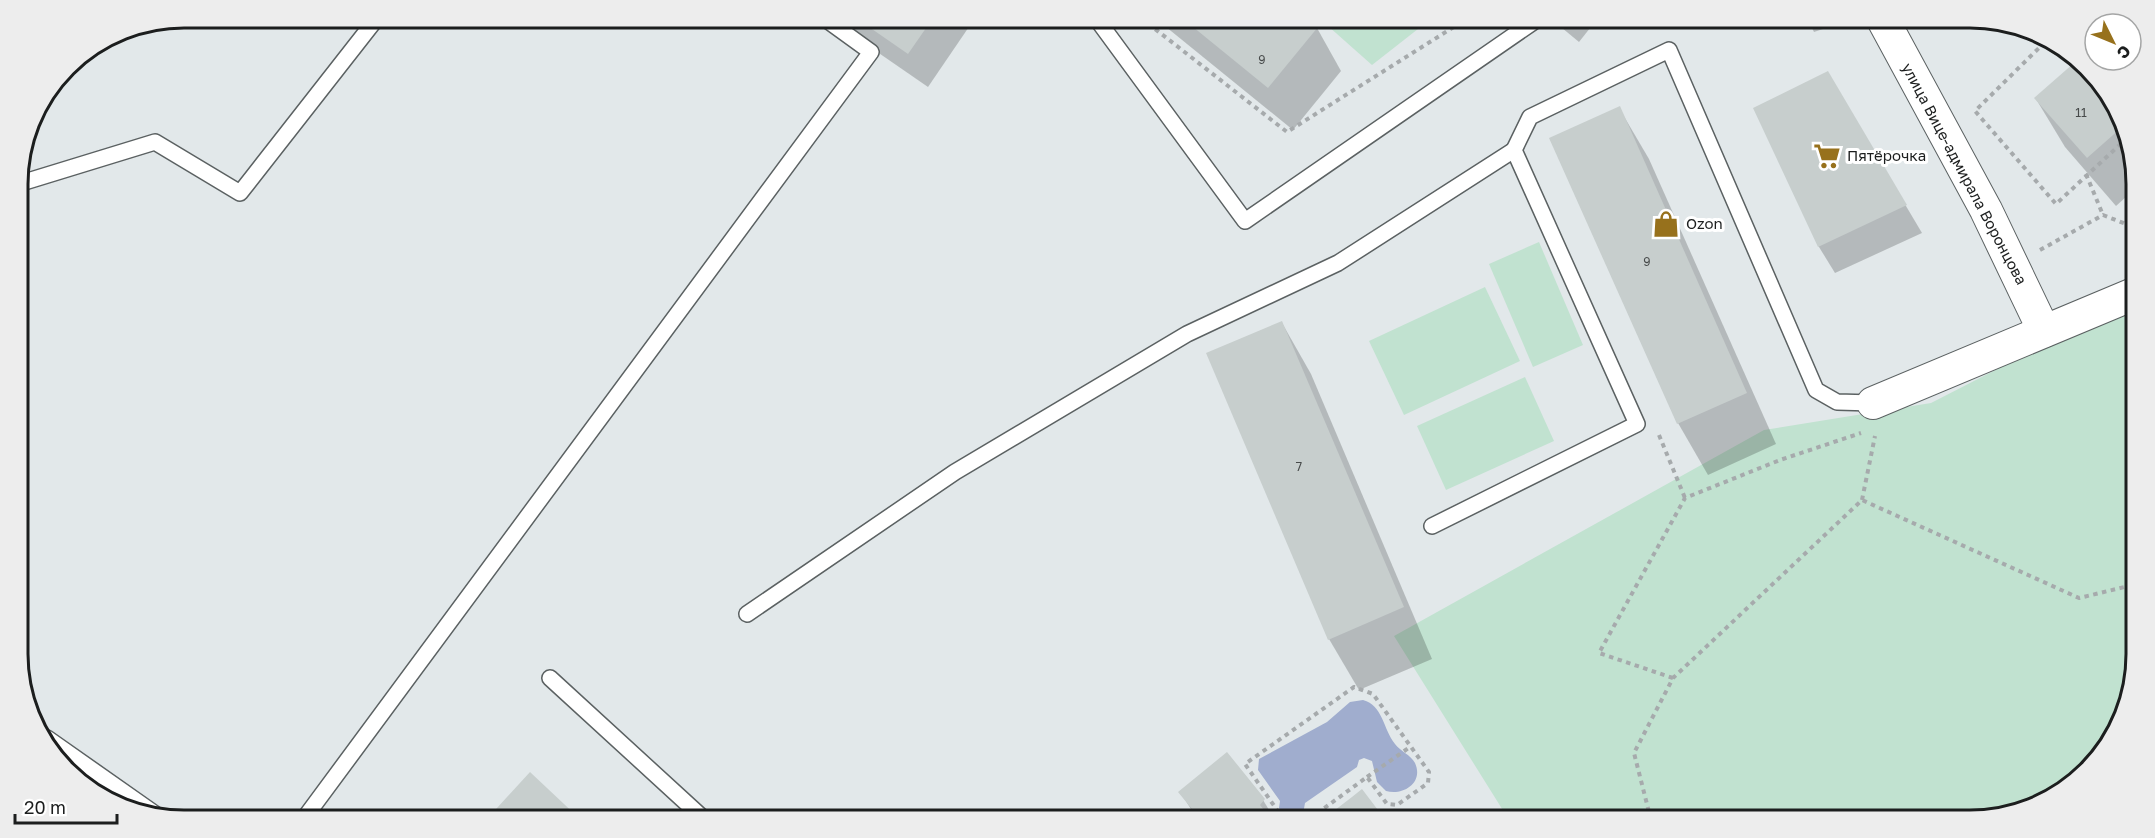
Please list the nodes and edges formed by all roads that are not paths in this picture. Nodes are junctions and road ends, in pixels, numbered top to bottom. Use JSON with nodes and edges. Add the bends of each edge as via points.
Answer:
{"nodes":[{"id":1,"x":1104,"y":28,"type":"edge"},
{"id":2,"x":1524,"y":28,"type":"edge"},
{"id":3,"x":1887,"y":28,"type":"edge"},
{"id":4,"x":368,"y":29,"type":"edge"},
{"id":5,"x":839,"y":29,"type":"edge"},
{"id":6,"x":1514,"y":150,"type":"junction"},
{"id":7,"x":29,"y":181,"type":"edge"},
{"id":8,"x":2126,"y":303,"type":"edge"},
{"id":9,"x":2044,"y":331,"type":"junction"},
{"id":10,"x":1875,"y":416,"type":"joint"},
{"id":11,"x":1432,"y":526,"type":"dead end"},
{"id":12,"x":747,"y":614,"type":"dead end"},
{"id":13,"x":550,"y":678,"type":"dead end"},
{"id":14,"x":61,"y":748,"type":"edge"},
{"id":15,"x":139,"y":802,"type":"edge"},
{"id":16,"x":310,"y":810,"type":"edge"},
{"id":17,"x":694,"y":810,"type":"edge"}],
"edges":[{"from":1,"to":2,"type":"lane","via":[[1245,221]]},
{"from":3,"to":9,"type":"street","name":"улица Вице-адмирала Воронцова","via":[[1986,210]]},
{"from":4,"to":7,"type":"lane","via":[[240,193],[155,142]]},
{"from":5,"to":16,"type":"lane","via":[[871,52]]},
{"from":6,"to":10,"type":"lane","via":[[1530,117],[1669,50],[1816,390]]},
{"from":6,"to":11,"type":"lane","via":[[1638,424]]},
{"from":6,"to":12,"type":"lane","via":[[1338,263],[1187,334],[955,472]]},
{"from":8,"to":9,"type":"street"},
{"from":9,"to":10,"type":"street"},
{"from":13,"to":17,"type":"lane"},
{"from":14,"to":15,"type":"lane"}]}
